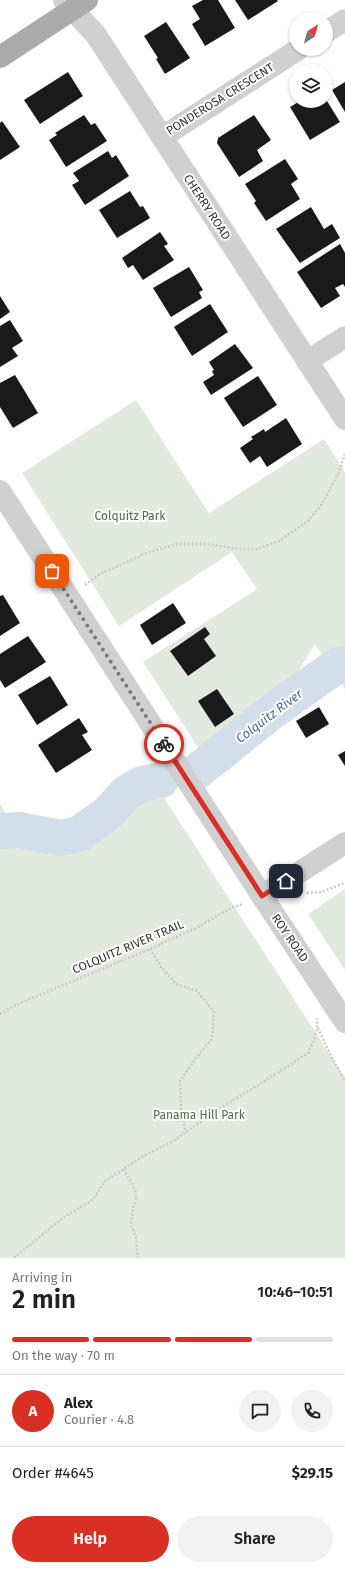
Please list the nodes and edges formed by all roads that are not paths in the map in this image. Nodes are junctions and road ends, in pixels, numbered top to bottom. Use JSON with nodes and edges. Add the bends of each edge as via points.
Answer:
{"nodes":[{"id":1,"x":74,"y":3,"type":"edge"},
{"id":2,"x":345,"y":20,"type":"edge"},
{"id":3,"x":333,"y":28,"type":"edge"},
{"id":4,"x":289,"y":56,"type":"edge"},
{"id":5,"x":0,"y":57,"type":"edge"},
{"id":6,"x":162,"y":136,"type":"junction"},
{"id":7,"x":345,"y":337,"type":"edge"},
{"id":8,"x":307,"y":361,"type":"junction"},
{"id":9,"x":345,"y":419,"type":"edge"},
{"id":10,"x":0,"y":491,"type":"edge"},
{"id":11,"x":345,"y":843,"type":"edge"},
{"id":12,"x":262,"y":896,"type":"junction"},
{"id":13,"x":345,"y":1022,"type":"edge"}],
"edges":[{"from":1,"to":5,"type":"main road"},
{"from":1,"to":6,"type":"street","name":"CHERRY ROAD"},
{"from":2,"to":3,"type":"street"},
{"from":4,"to":6,"type":"street","name":"PONDEROSA CRESCENT"},
{"from":6,"to":8,"type":"street","name":"CHERRY ROAD"},
{"from":7,"to":8,"type":"street"},
{"from":8,"to":9,"type":"street","name":"CHERRY ROAD"},
{"from":10,"to":12,"type":"street","name":"ROY ROAD"},
{"from":11,"to":12,"type":"street"},
{"from":12,"to":13,"type":"street","name":"ROY ROAD"}]}
